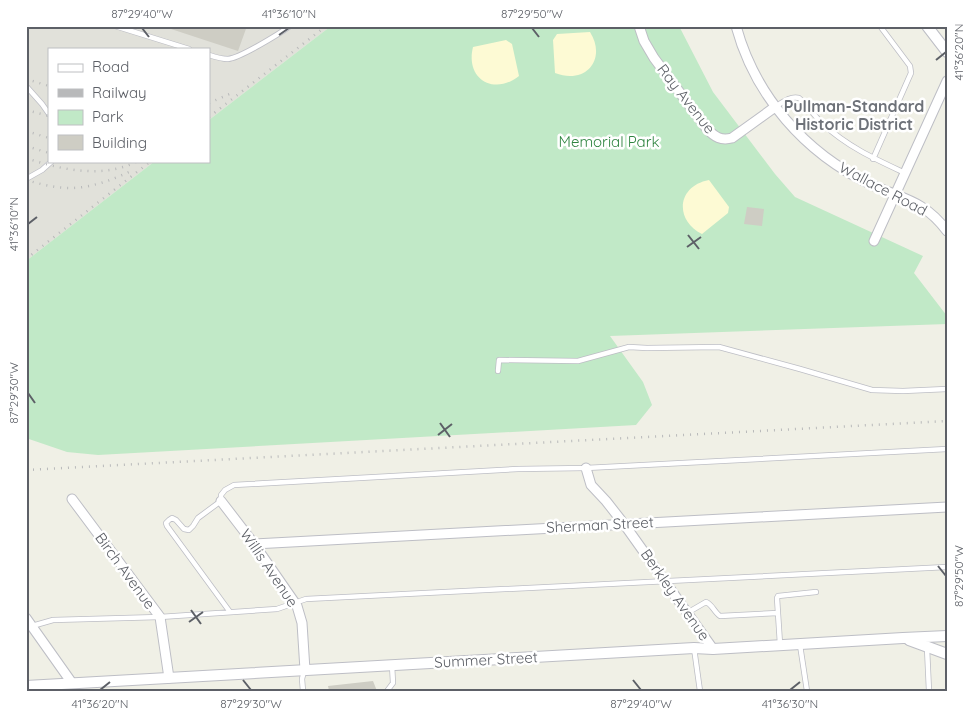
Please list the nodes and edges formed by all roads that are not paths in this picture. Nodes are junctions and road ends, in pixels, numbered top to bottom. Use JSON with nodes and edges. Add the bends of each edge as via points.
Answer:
{"nodes":[{"id":1,"x":115,"y":26,"type":"edge"},
{"id":2,"x":290,"y":26,"type":"edge"},
{"id":3,"x":638,"y":26,"type":"edge"},
{"id":4,"x":736,"y":26,"type":"edge"},
{"id":5,"x":880,"y":26,"type":"edge"},
{"id":6,"x":928,"y":26,"type":"edge"},
{"id":7,"x":186,"y":48,"type":"edge"},
{"id":8,"x":947,"y":52,"type":"edge"},
{"id":9,"x":210,"y":55,"type":"edge"},
{"id":10,"x":947,"y":82,"type":"edge"},
{"id":11,"x":26,"y":86,"type":"edge"},
{"id":12,"x":775,"y":107,"type":"junction"},
{"id":13,"x":48,"y":113,"type":"edge"},
{"id":14,"x":873,"y":159,"type":"junction"},
{"id":15,"x":51,"y":162,"type":"edge"},
{"id":16,"x":905,"y":173,"type":"junction"},
{"id":17,"x":26,"y":179,"type":"edge"},
{"id":18,"x":896,"y":194,"type":"junction"},
{"id":19,"x":947,"y":230,"type":"edge"},
{"id":20,"x":874,"y":241,"type":"dead end"},
{"id":21,"x":498,"y":371,"type":"dead end"},
{"id":22,"x":947,"y":389,"type":"edge"},
{"id":23,"x":947,"y":449,"type":"edge"},
{"id":24,"x":586,"y":468,"type":"junction"},
{"id":25,"x":72,"y":499,"type":"dead end"},
{"id":26,"x":221,"y":501,"type":"junction"},
{"id":27,"x":947,"y":507,"type":"edge"},
{"id":28,"x":624,"y":524,"type":"junction"},
{"id":29,"x":254,"y":544,"type":"junction"},
{"id":30,"x":947,"y":567,"type":"edge"},
{"id":31,"x":665,"y":582,"type":"junction"},
{"id":32,"x":816,"y":592,"type":"dead end"},
{"id":33,"x":295,"y":602,"type":"junction"},
{"id":34,"x":230,"y":612,"type":"junction"},
{"id":35,"x":687,"y":613,"type":"junction"},
{"id":36,"x":778,"y":613,"type":"junction"},
{"id":37,"x":160,"y":617,"type":"junction"},
{"id":38,"x":29,"y":622,"type":"edge"},
{"id":39,"x":947,"y":636,"type":"edge"},
{"id":40,"x":903,"y":638,"type":"junction"},
{"id":41,"x":800,"y":644,"type":"junction"},
{"id":42,"x":780,"y":646,"type":"junction"},
{"id":43,"x":927,"y":647,"type":"junction"},
{"id":44,"x":694,"y":648,"type":"junction"},
{"id":45,"x":713,"y":649,"type":"junction"},
{"id":46,"x":947,"y":654,"type":"edge"},
{"id":47,"x":392,"y":665,"type":"junction"},
{"id":48,"x":305,"y":670,"type":"junction"},
{"id":49,"x":169,"y":678,"type":"junction"},
{"id":50,"x":72,"y":683,"type":"junction"},
{"id":51,"x":26,"y":686,"type":"edge"},
{"id":52,"x":303,"y":691,"type":"edge"},
{"id":53,"x":387,"y":691,"type":"edge"},
{"id":54,"x":700,"y":691,"type":"edge"},
{"id":55,"x":807,"y":691,"type":"edge"},
{"id":56,"x":928,"y":691,"type":"edge"}],
"edges":[{"from":1,"to":7,"type":"lane"},
{"from":2,"to":9,"type":"lane","via":[[231,58]]},
{"from":3,"to":12,"type":"street","name":"Ray Avenue","via":[[654,58],[707,129],[717,137],[732,138]]},
{"from":4,"to":12,"type":"street","name":"Wallace Road","via":[[749,63]]},
{"from":5,"to":14,"type":"lane","via":[[910,66],[911,72]]},
{"from":6,"to":8,"type":"street"},
{"from":10,"to":16,"type":"street"},
{"from":11,"to":13,"type":"lane"},
{"from":12,"to":14,"type":"lane","via":[[792,97],[799,98],[829,129]]},
{"from":12,"to":18,"type":"street","name":"Wallace Road","via":[[829,160]]},
{"from":14,"to":16,"type":"lane"},
{"from":15,"to":17,"type":"lane"},
{"from":16,"to":18,"type":"street"},
{"from":18,"to":19,"type":"street","name":"Wallace Road","via":[[925,208]]},
{"from":18,"to":20,"type":"street"},
{"from":21,"to":22,"type":"lane","via":[[499,360],[578,361],[629,347],[706,347],[872,390]]},
{"from":23,"to":24,"type":"lane"},
{"from":24,"to":26,"type":"lane","via":[[234,485],[223,492]]},
{"from":24,"to":28,"type":"street","name":"Berkley Avenue","via":[[591,485]]},
{"from":25,"to":37,"type":"street","name":"Birch Avenue"},
{"from":26,"to":29,"type":"street","name":"Willis Avenue"},
{"from":26,"to":34,"type":"lane","via":[[198,518],[189,530],[172,518],[166,523]]},
{"from":27,"to":28,"type":"street","name":"Sherman Street"},
{"from":28,"to":29,"type":"street","name":"Sherman Street"},
{"from":28,"to":31,"type":"street","name":"Berkley Avenue"},
{"from":29,"to":33,"type":"street","name":"Willis Avenue"},
{"from":30,"to":31,"type":"lane"},
{"from":31,"to":33,"type":"lane"},
{"from":31,"to":35,"type":"street","name":"Berkley Avenue"},
{"from":32,"to":36,"type":"lane","via":[[778,596]]},
{"from":33,"to":34,"type":"lane","via":[[277,609]]},
{"from":33,"to":48,"type":"street","name":"Willis Avenue","via":[[302,623]]},
{"from":34,"to":37,"type":"lane"},
{"from":35,"to":36,"type":"lane","via":[[706,602],[720,616]]},
{"from":35,"to":45,"type":"street","name":"Berkley Avenue"},
{"from":36,"to":42,"type":"lane"},
{"from":37,"to":38,"type":"lane"},
{"from":37,"to":49,"type":"street","name":"Birch Avenue"},
{"from":38,"to":50,"type":"street"},
{"from":39,"to":40,"type":"street","name":"Summer Street"},
{"from":40,"to":41,"type":"street","name":"Summer Street"},
{"from":40,"to":43,"type":"street"},
{"from":41,"to":42,"type":"street","name":"Summer Street"},
{"from":41,"to":55,"type":"lane"},
{"from":42,"to":45,"type":"street","name":"Summer Street"},
{"from":43,"to":46,"type":"street"},
{"from":43,"to":56,"type":"lane"},
{"from":44,"to":45,"type":"street","name":"Summer Street"},
{"from":44,"to":47,"type":"street","name":"Summer Street"},
{"from":44,"to":54,"type":"lane"},
{"from":47,"to":48,"type":"street","name":"Summer Street"},
{"from":47,"to":53,"type":"lane","via":[[393,683]]},
{"from":48,"to":49,"type":"street","name":"Summer Street"},
{"from":48,"to":52,"type":"lane"},
{"from":49,"to":50,"type":"street","name":"Summer Street"},
{"from":50,"to":51,"type":"street","name":"Summer Street"}]}
